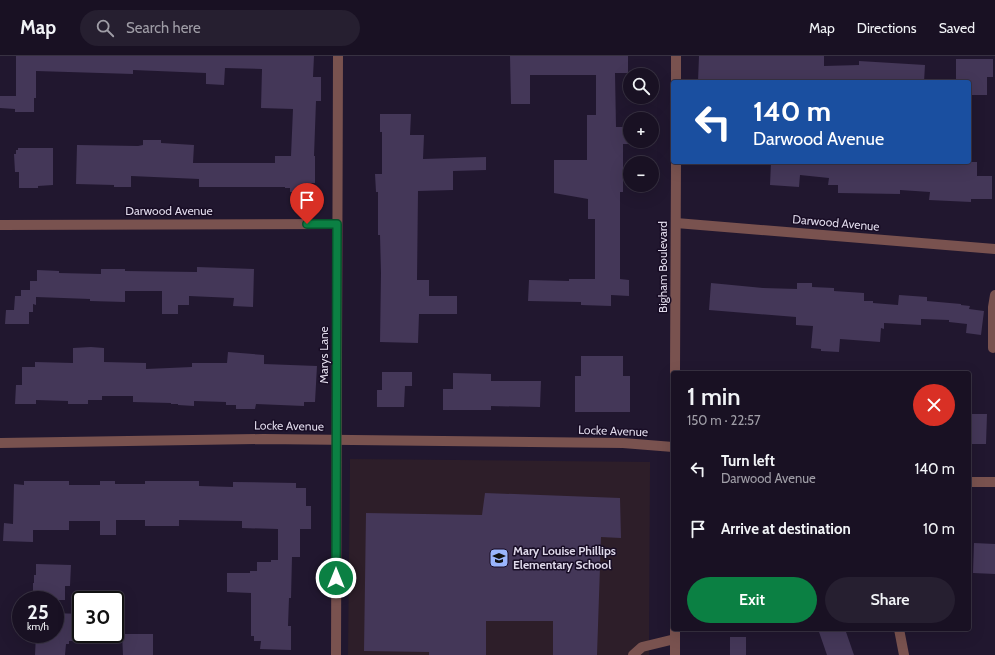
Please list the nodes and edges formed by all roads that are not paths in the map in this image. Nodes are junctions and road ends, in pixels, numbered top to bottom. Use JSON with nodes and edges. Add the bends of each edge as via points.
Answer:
{"nodes":[{"id":1,"x":338,"y":56,"type":"edge"},
{"id":2,"x":676,"y":56,"type":"edge"},
{"id":3,"x":676,"y":80,"type":"edge"},
{"id":4,"x":676,"y":164,"type":"edge"},
{"id":5,"x":676,"y":223,"type":"junction"},
{"id":6,"x":337,"y":224,"type":"junction"},
{"id":7,"x":0,"y":225,"type":"edge"},
{"id":8,"x":995,"y":249,"type":"edge"},
{"id":9,"x":995,"y":295,"type":"edge"},
{"id":10,"x":993,"y":348,"type":"dead end"},
{"id":11,"x":675,"y":371,"type":"edge"},
{"id":12,"x":337,"y":440,"type":"junction"},
{"id":13,"x":0,"y":443,"type":"edge"},
{"id":14,"x":671,"y":447,"type":"edge"},
{"id":15,"x":971,"y":482,"type":"edge"},
{"id":16,"x":995,"y":482,"type":"edge"},
{"id":17,"x":900,"y":631,"type":"edge"},
{"id":18,"x":675,"y":634,"type":"edge"},
{"id":19,"x":336,"y":655,"type":"edge"},
{"id":20,"x":633,"y":655,"type":"edge"},
{"id":21,"x":675,"y":655,"type":"edge"},
{"id":22,"x":904,"y":655,"type":"edge"}],
"edges":[{"from":1,"to":6,"type":"street","name":"Marys Lane"},
{"from":2,"to":3,"type":"street"},
{"from":4,"to":5,"type":"street","name":"Bigham Boulevard"},
{"from":5,"to":8,"type":"street","name":"Darwood Avenue"},
{"from":5,"to":11,"type":"street","name":"Bigham Boulevard"},
{"from":6,"to":7,"type":"street","name":"Darwood Avenue"},
{"from":6,"to":12,"type":"street","name":"Marys Lane"},
{"from":9,"to":10,"type":"street"},
{"from":12,"to":13,"type":"street","name":"Locke Avenue"},
{"from":12,"to":14,"type":"street","name":"Locke Avenue","via":[[623,443]]},
{"from":12,"to":19,"type":"street","name":"Marys Lane"},
{"from":15,"to":16,"type":"street"},
{"from":17,"to":22,"type":"street"},
{"from":18,"to":20,"type":"street","via":[[642,647]]},
{"from":18,"to":21,"type":"street"}]}
